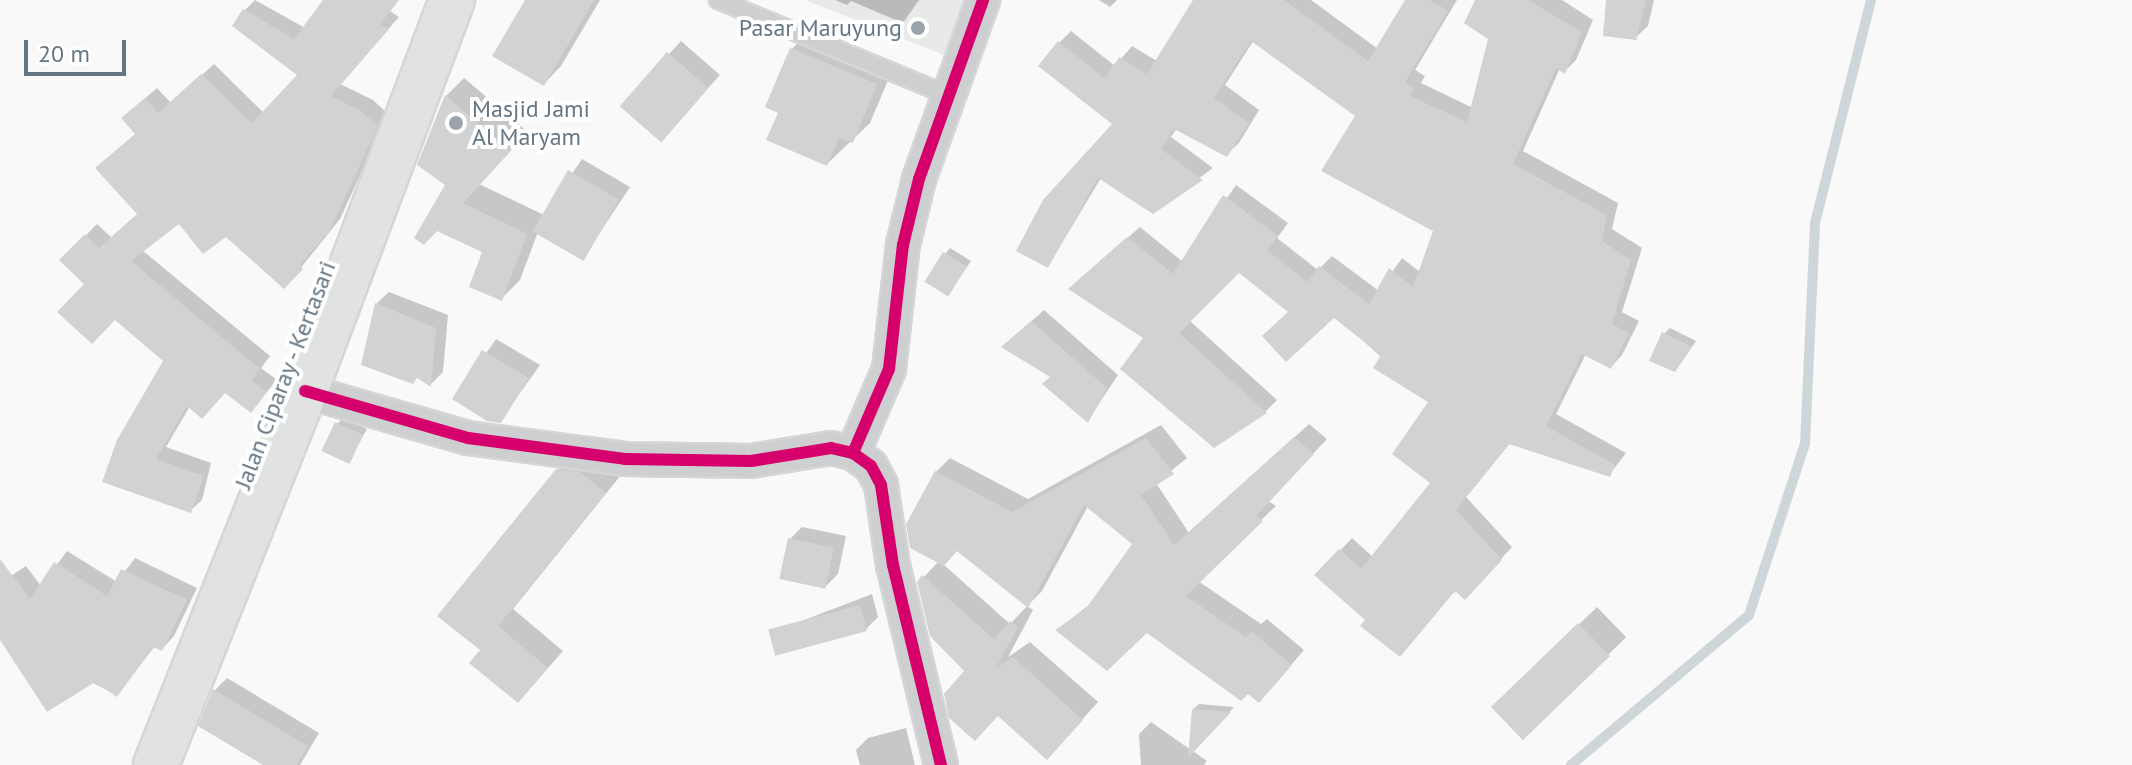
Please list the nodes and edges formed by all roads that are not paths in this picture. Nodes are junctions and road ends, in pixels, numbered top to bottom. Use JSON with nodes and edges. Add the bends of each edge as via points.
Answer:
{"nodes":[{"id":1,"x":452,"y":0,"type":"edge"},
{"id":2,"x":718,"y":0,"type":"edge"},
{"id":3,"x":983,"y":0,"type":"edge"},
{"id":4,"x":947,"y":95,"type":"junction"},
{"id":5,"x":305,"y":391,"type":"junction"},
{"id":6,"x":853,"y":453,"type":"junction"},
{"id":7,"x":156,"y":765,"type":"edge"},
{"id":8,"x":941,"y":765,"type":"edge"}],
"edges":[{"from":1,"to":5,"type":"main road","name":"Jalan Ciparay - Kertasari"},
{"from":2,"to":4,"type":"lane"},
{"from":3,"to":4,"type":"street"},
{"from":4,"to":6,"type":"street","via":[[903,245],[889,369]]},
{"from":5,"to":6,"type":"street","via":[[468,438],[625,459],[751,461],[821,448]]},
{"from":5,"to":7,"type":"main road","name":"Jalan Ciparay - Kertasari"},
{"from":6,"to":8,"type":"street","via":[[871,466],[881,485],[893,565]]}]}
